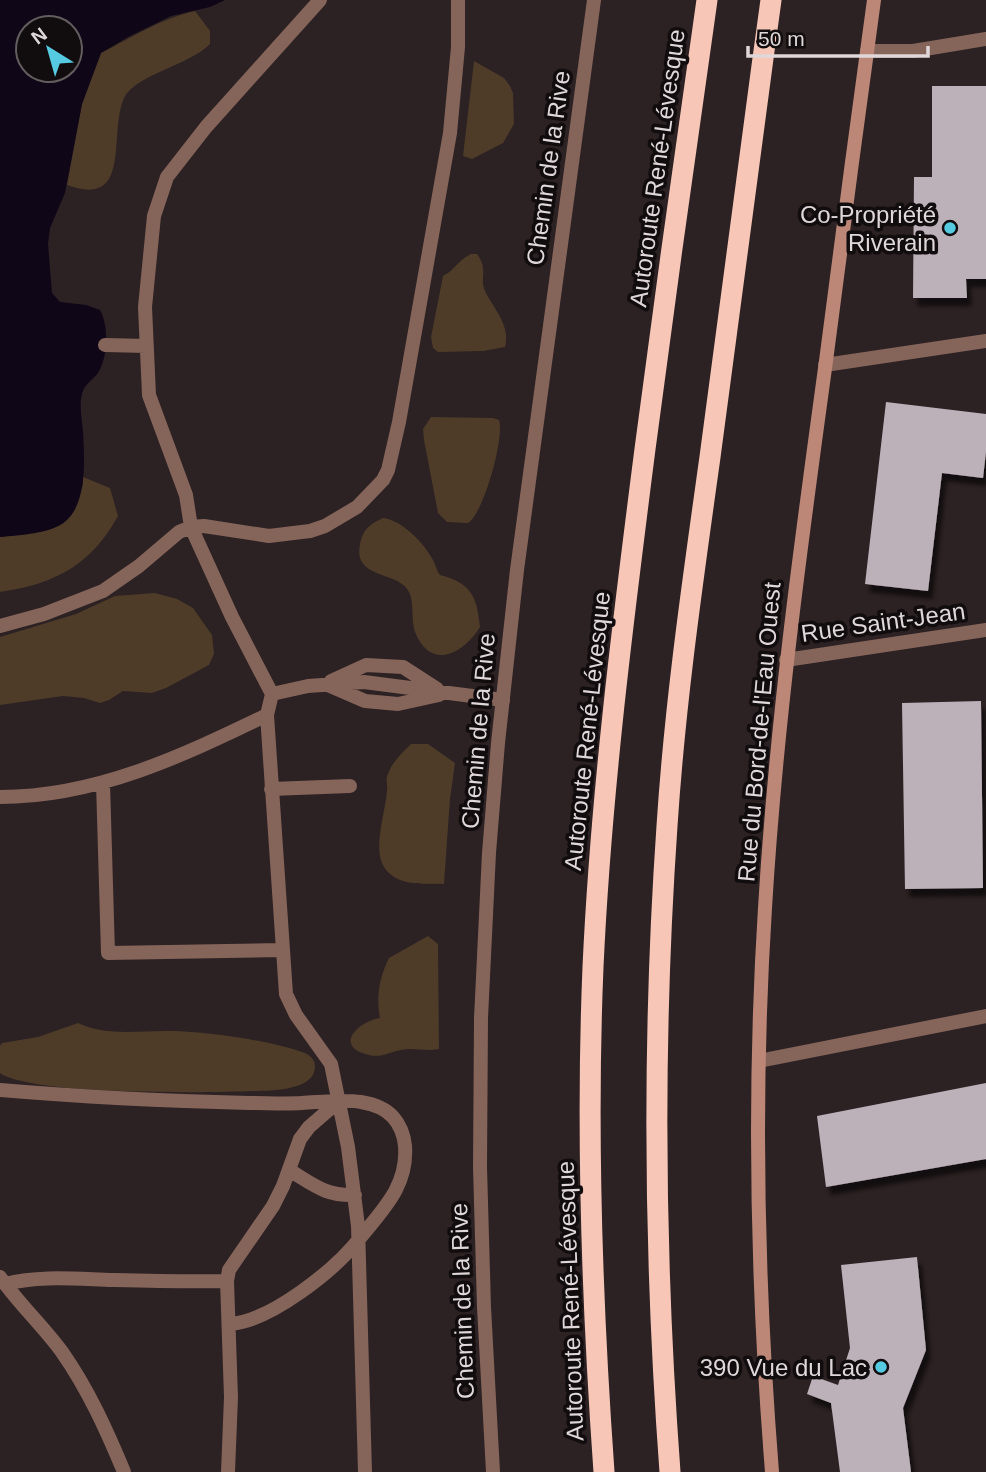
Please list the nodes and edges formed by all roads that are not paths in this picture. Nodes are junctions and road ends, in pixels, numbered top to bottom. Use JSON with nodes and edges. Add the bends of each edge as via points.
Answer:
{"nodes":[{"id":1,"x":320,"y":0,"type":"edge"},
{"id":2,"x":458,"y":0,"type":"edge"},
{"id":3,"x":594,"y":0,"type":"edge"},
{"id":4,"x":706,"y":0,"type":"edge"},
{"id":5,"x":771,"y":0,"type":"edge"},
{"id":6,"x":874,"y":0,"type":"edge"},
{"id":7,"x":986,"y":40,"type":"edge"},
{"id":8,"x":867,"y":51,"type":"junction"},
{"id":9,"x":986,"y":341,"type":"edge"},
{"id":10,"x":105,"y":345,"type":"dead end"},
{"id":11,"x":146,"y":346,"type":"junction"},
{"id":12,"x":825,"y":365,"type":"junction"},
{"id":13,"x":191,"y":527,"type":"junction"},
{"id":14,"x":0,"y":626,"type":"edge"},
{"id":15,"x":986,"y":630,"type":"edge"},
{"id":16,"x":786,"y":660,"type":"junction"},
{"id":17,"x":326,"y":684,"type":"junction"},
{"id":18,"x":272,"y":694,"type":"junction"},
{"id":19,"x":444,"y":694,"type":"junction"},
{"id":20,"x":503,"y":700,"type":"junction"},
{"id":21,"x":267,"y":715,"type":"junction"},
{"id":22,"x":103,"y":783,"type":"junction"},
{"id":23,"x":350,"y":786,"type":"dead end"},
{"id":24,"x":271,"y":789,"type":"junction"},
{"id":25,"x":0,"y":797,"type":"edge"},
{"id":26,"x":282,"y":950,"type":"junction"},
{"id":27,"x":986,"y":1016,"type":"edge"},
{"id":28,"x":759,"y":1060,"type":"junction"},
{"id":29,"x":0,"y":1090,"type":"edge"},
{"id":30,"x":340,"y":1101,"type":"junction"},
{"id":31,"x":289,"y":1170,"type":"junction"},
{"id":32,"x":355,"y":1195,"type":"junction"},
{"id":33,"x":358,"y":1241,"type":"junction"},
{"id":34,"x":2,"y":1281,"type":"edge"},
{"id":35,"x":226,"y":1281,"type":"junction"},
{"id":36,"x":230,"y":1324,"type":"junction"},
{"id":37,"x":124,"y":1472,"type":"edge"},
{"id":38,"x":228,"y":1472,"type":"edge"},
{"id":39,"x":365,"y":1472,"type":"edge"},
{"id":40,"x":494,"y":1472,"type":"edge"},
{"id":41,"x":604,"y":1472,"type":"edge"},
{"id":42,"x":670,"y":1472,"type":"edge"},
{"id":43,"x":772,"y":1472,"type":"edge"}],
"edges":[{"from":1,"to":11,"type":"street","via":[[167,177],[154,216]]},
{"from":2,"to":13,"type":"street","via":[[450,133],[388,470],[373,494],[357,508],[310,531],[269,536]]},
{"from":3,"to":20,"type":"street","name":"Chemin de la Rive"},
{"from":4,"to":41,"type":"highway","name":"Autoroute René-Lévesque","via":[[615,677],[601,843],[590,1158],[594,1327]]},
{"from":5,"to":42,"type":"highway","via":[[689,615],[667,823],[656,1163]]},
{"from":6,"to":8,"type":"street","name":"Rue du Bord-de-l'Eau Ouest"},
{"from":7,"to":8,"type":"street","via":[[913,51]]},
{"from":8,"to":12,"type":"street","name":"Rue du Bord-de-l'Eau Ouest"},
{"from":9,"to":12,"type":"street"},
{"from":10,"to":11,"type":"street"},
{"from":11,"to":13,"type":"street","via":[[149,395],[186,495]]},
{"from":12,"to":16,"type":"street","name":"Rue du Bord-de-l'Eau Ouest"},
{"from":13,"to":14,"type":"street","via":[[103,591]]},
{"from":13,"to":18,"type":"street"},
{"from":15,"to":16,"type":"street","name":"Rue Saint-Jean"},
{"from":16,"to":28,"type":"street","name":"Rue du Bord-de-l'Eau Ouest","via":[[765,909]]},
{"from":17,"to":18,"type":"street"},
{"from":17,"to":19,"type":"street","via":[[365,702],[398,704]]},
{"from":17,"to":19,"type":"street","via":[[366,664],[403,667]]},
{"from":18,"to":21,"type":"street"},
{"from":19,"to":20,"type":"street"},
{"from":20,"to":40,"type":"street","name":"Chemin de la Rive","via":[[481,1018],[484,1307]]},
{"from":21,"to":22,"type":"street","via":[[179,757]]},
{"from":21,"to":24,"type":"street"},
{"from":22,"to":25,"type":"street","via":[[50,794]]},
{"from":22,"to":26,"type":"street","via":[[108,953]]},
{"from":23,"to":24,"type":"street"},
{"from":24,"to":26,"type":"street"},
{"from":26,"to":30,"type":"street","via":[[289,1004],[327,1055]]},
{"from":27,"to":28,"type":"street"},
{"from":28,"to":43,"type":"street","name":"Rue du Bord-de-l'Eau Ouest","via":[[759,1253]]},
{"from":29,"to":30,"type":"street","via":[[247,1103]]},
{"from":30,"to":31,"type":"street","via":[[300,1139]]},
{"from":30,"to":32,"type":"street"},
{"from":30,"to":33,"type":"street","via":[[383,1108],[404,1136],[404,1176]]},
{"from":31,"to":32,"type":"street","via":[[330,1194]]},
{"from":31,"to":35,"type":"street","via":[[273,1206]]},
{"from":32,"to":33,"type":"street"},
{"from":33,"to":36,"type":"street","via":[[332,1268],[292,1296],[251,1321]]},
{"from":33,"to":39,"type":"street"},
{"from":34,"to":35,"type":"street"},
{"from":34,"to":37,"type":"street","via":[[74,1370]]},
{"from":35,"to":36,"type":"street"},
{"from":36,"to":38,"type":"street"}]}
